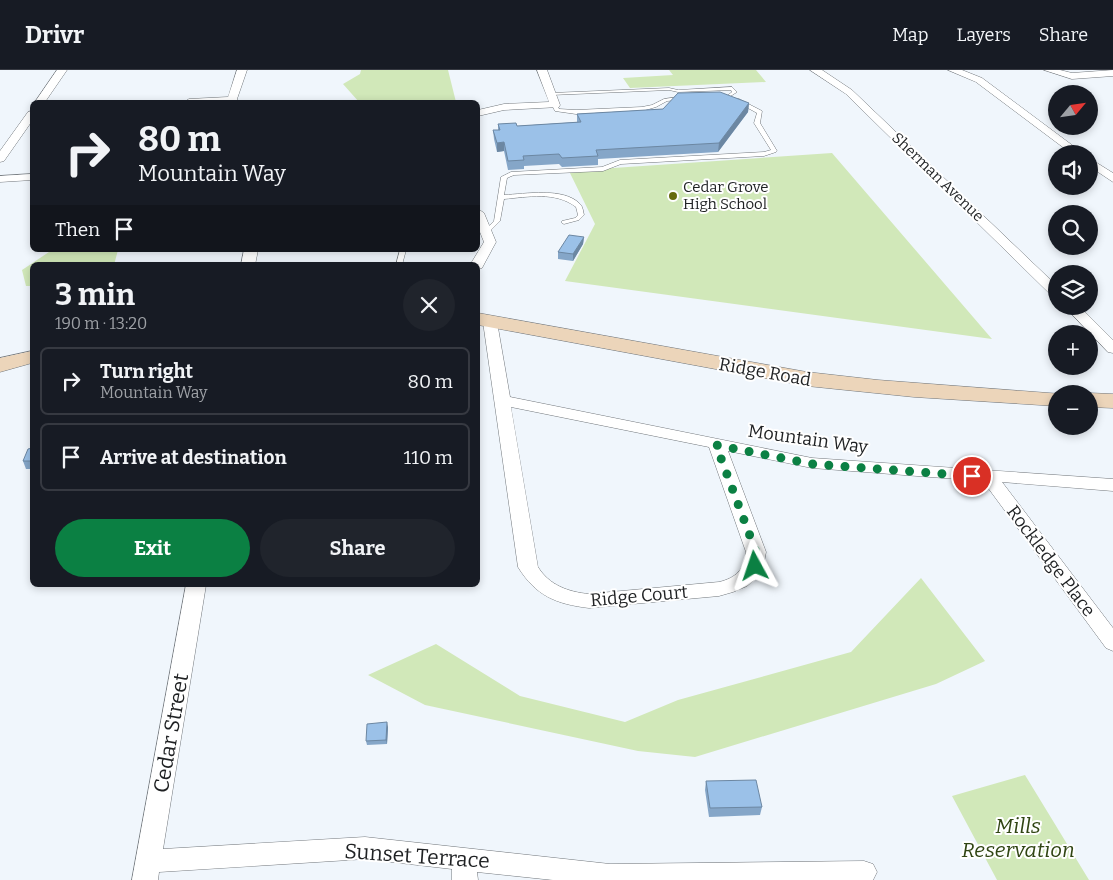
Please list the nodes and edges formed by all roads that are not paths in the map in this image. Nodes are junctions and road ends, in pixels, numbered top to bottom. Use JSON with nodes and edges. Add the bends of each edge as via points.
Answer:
{"nodes":[{"id":1,"x":62,"y":70,"type":"edge"},
{"id":2,"x":242,"y":70,"type":"edge"},
{"id":3,"x":542,"y":70,"type":"edge"},
{"id":4,"x":815,"y":70,"type":"edge"},
{"id":5,"x":821,"y":70,"type":"edge"},
{"id":6,"x":953,"y":70,"type":"edge"},
{"id":7,"x":1049,"y":70,"type":"edge"},
{"id":8,"x":1113,"y":74,"type":"edge"},
{"id":9,"x":720,"y":96,"type":"edge"},
{"id":10,"x":729,"y":96,"type":"junction"},
{"id":11,"x":694,"y":98,"type":"edge"},
{"id":12,"x":41,"y":100,"type":"edge"},
{"id":13,"x":233,"y":100,"type":"edge"},
{"id":14,"x":553,"y":100,"type":"junction"},
{"id":15,"x":480,"y":113,"type":"edge"},
{"id":16,"x":30,"y":117,"type":"edge"},
{"id":17,"x":1067,"y":145,"type":"edge"},
{"id":18,"x":0,"y":159,"type":"edge"},
{"id":19,"x":1098,"y":168,"type":"edge"},
{"id":20,"x":30,"y":177,"type":"edge"},
{"id":21,"x":0,"y":179,"type":"edge"},
{"id":22,"x":1113,"y":179,"type":"edge"},
{"id":23,"x":501,"y":197,"type":"junction"},
{"id":24,"x":480,"y":218,"type":"edge"},
{"id":25,"x":564,"y":222,"type":"dead end"},
{"id":26,"x":486,"y":232,"type":"junction"},
{"id":27,"x":479,"y":262,"type":"edge"},
{"id":28,"x":1048,"y":284,"type":"edge"},
{"id":29,"x":1080,"y":315,"type":"edge"},
{"id":30,"x":484,"y":320,"type":"edge"},
{"id":31,"x":1113,"y":348,"type":"edge"},
{"id":32,"x":30,"y":357,"type":"edge"},
{"id":33,"x":0,"y":365,"type":"edge"},
{"id":34,"x":1048,"y":398,"type":"edge"},
{"id":35,"x":502,"y":400,"type":"junction"},
{"id":36,"x":1098,"y":400,"type":"edge"},
{"id":37,"x":1113,"y":401,"type":"edge"},
{"id":38,"x":716,"y":445,"type":"junction"},
{"id":39,"x":990,"y":478,"type":"junction"},
{"id":40,"x":1113,"y":485,"type":"edge"},
{"id":41,"x":196,"y":587,"type":"edge"},
{"id":42,"x":1113,"y":643,"type":"edge"},
{"id":43,"x":465,"y":869,"type":"edge"},
{"id":44,"x":147,"y":870,"type":"edge"},
{"id":45,"x":864,"y":872,"type":"dead end"},
{"id":46,"x":804,"y":877,"type":"edge"}],
"edges":[{"from":1,"to":12,"type":"street"},
{"from":2,"to":13,"type":"street"},
{"from":3,"to":14,"type":"street"},
{"from":4,"to":5,"type":"street"},
{"from":4,"to":28,"type":"street","name":"Sherman Avenue","via":[[849,92]]},
{"from":6,"to":17,"type":"street","via":[[979,80]]},
{"from":7,"to":8,"type":"street","via":[[1072,76]]},
{"from":9,"to":10,"type":"lane"},
{"from":10,"to":14,"type":"lane","via":[[735,92],[732,88],[678,91],[668,88]]},
{"from":10,"to":23,"type":"lane","via":[[760,112],[757,123],[774,152],[620,162],[603,169],[512,174],[504,177]]},
{"from":11,"to":14,"type":"lane","via":[[668,99],[634,110],[576,112],[557,110]]},
{"from":14,"to":15,"type":"street"},
{"from":16,"to":18,"type":"street"},
{"from":19,"to":22,"type":"street"},
{"from":20,"to":21,"type":"street"},
{"from":23,"to":25,"type":"lane","via":[[546,195],[569,199],[579,206],[581,215],[578,219]]},
{"from":23,"to":26,"type":"lane","via":[[498,221]]},
{"from":24,"to":26,"type":"street"},
{"from":26,"to":27,"type":"street","via":[[490,242]]},
{"from":29,"to":31,"type":"street"},
{"from":30,"to":34,"type":"main road","name":"Ridge Road","via":[[821,382]]},
{"from":30,"to":35,"type":"street","name":"Ridge Court"},
{"from":32,"to":33,"type":"main road"},
{"from":35,"to":38,"type":"street","name":"Mountain Way"},
{"from":35,"to":38,"type":"street","name":"Ridge Court","via":[[528,568],[543,586],[569,598],[590,602],[719,589],[738,583],[751,573],[756,552]]},
{"from":36,"to":37,"type":"main road"},
{"from":38,"to":39,"type":"street","name":"Mountain Way","via":[[812,464]]},
{"from":39,"to":40,"type":"street","name":"Mountain Way"},
{"from":39,"to":42,"type":"street","name":"Rockledge Place"},
{"from":41,"to":44,"type":"street","name":"Cedar Street"},
{"from":43,"to":44,"type":"street","name":"Sunset Terrace","via":[[365,848]]},
{"from":43,"to":46,"type":"street","name":"Sunset Terrace","via":[[610,875]]},
{"from":45,"to":46,"type":"street","name":"Sunset Terrace"}]}
